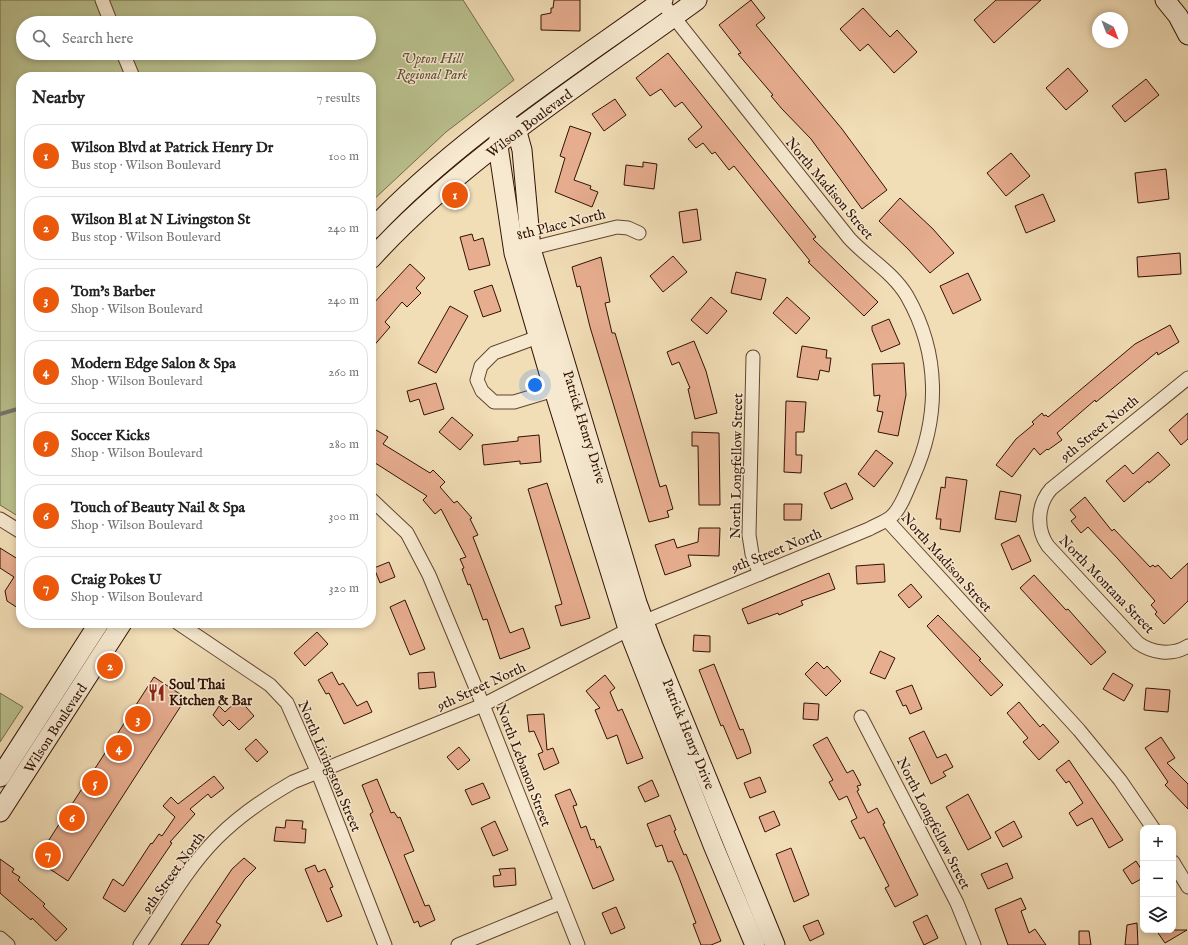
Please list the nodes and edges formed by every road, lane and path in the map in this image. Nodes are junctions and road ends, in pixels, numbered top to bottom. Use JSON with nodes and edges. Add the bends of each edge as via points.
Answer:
{"nodes":[{"id":1,"x":102,"y":0,"type":"edge"},
{"id":2,"x":662,"y":0,"type":"edge"},
{"id":3,"x":697,"y":0,"type":"edge"},
{"id":4,"x":1166,"y":0,"type":"edge"},
{"id":5,"x":108,"y":16,"type":"edge"},
{"id":6,"x":674,"y":17,"type":"junction"},
{"id":7,"x":1188,"y":35,"type":"edge"},
{"id":8,"x":126,"y":60,"type":"edge"},
{"id":9,"x":131,"y":72,"type":"edge"},
{"id":10,"x":502,"y":116,"type":"junction"},
{"id":11,"x":517,"y":132,"type":"junction"},
{"id":12,"x":498,"y":146,"type":"junction"},
{"id":13,"x":376,"y":225,"type":"edge"},
{"id":14,"x":639,"y":233,"type":"dead end"},
{"id":15,"x":523,"y":250,"type":"junction"},
{"id":16,"x":376,"y":252,"type":"edge"},
{"id":17,"x":538,"y":337,"type":"junction"},
{"id":18,"x":753,"y":357,"type":"dead end"},
{"id":19,"x":1188,"y":378,"type":"edge"},
{"id":20,"x":554,"y":390,"type":"junction"},
{"id":21,"x":376,"y":504,"type":"edge"},
{"id":22,"x":1041,"y":511,"type":"joint"},
{"id":23,"x":0,"y":519,"type":"edge"},
{"id":24,"x":887,"y":520,"type":"junction"},
{"id":25,"x":16,"y":529,"type":"edge"},
{"id":26,"x":760,"y":574,"type":"junction"},
{"id":27,"x":636,"y":625,"type":"junction"},
{"id":28,"x":96,"y":628,"type":"edge"},
{"id":29,"x":119,"y":628,"type":"edge"},
{"id":30,"x":186,"y":628,"type":"edge"},
{"id":31,"x":1188,"y":646,"type":"edge"},
{"id":32,"x":483,"y":705,"type":"junction"},
{"id":33,"x":861,"y":717,"type":"dead end"},
{"id":34,"x":318,"y":773,"type":"junction"},
{"id":35,"x":0,"y":777,"type":"edge"},
{"id":36,"x":0,"y":812,"type":"edge"},
{"id":37,"x":1151,"y":825,"type":"edge"},
{"id":38,"x":1176,"y":867,"type":"edge"},
{"id":39,"x":1188,"y":887,"type":"edge"},
{"id":40,"x":560,"y":903,"type":"junction"},
{"id":41,"x":0,"y":938,"type":"edge"},
{"id":42,"x":8,"y":945,"type":"edge"},
{"id":43,"x":140,"y":945,"type":"edge"},
{"id":44,"x":385,"y":945,"type":"edge"},
{"id":45,"x":458,"y":945,"type":"edge"},
{"id":46,"x":578,"y":945,"type":"edge"},
{"id":47,"x":755,"y":945,"type":"edge"},
{"id":48,"x":775,"y":945,"type":"edge"},
{"id":49,"x":974,"y":945,"type":"edge"}],
"edges":[{"from":1,"to":5,"type":"street"},
{"from":2,"to":6,"type":"street","name":"North Madison Street"},
{"from":2,"to":10,"type":"street","name":"Wilson Boulevard"},
{"from":3,"to":6,"type":"street","name":"Wilson Boulevard"},
{"from":4,"to":7,"type":"street"},
{"from":6,"to":11,"type":"street","name":"Wilson Boulevard"},
{"from":6,"to":24,"type":"street","name":"North Madison Street","via":[[849,238],[906,294],[921,324],[932,371],[933,400],[929,429],[921,459],[909,486],[895,513]]},
{"from":8,"to":9,"type":"street"},
{"from":10,"to":11,"type":"street","name":"Patrick Henry Drive"},
{"from":10,"to":12,"type":"street","name":"Patrick Henry Drive"},
{"from":10,"to":13,"type":"street","name":"Wilson Boulevard","via":[[438,168]]},
{"from":11,"to":12,"type":"street","name":"Wilson Boulevard"},
{"from":11,"to":15,"type":"street","name":"Patrick Henry Drive","via":[[522,150]]},
{"from":12,"to":15,"type":"street","name":"Patrick Henry Drive"},
{"from":12,"to":16,"type":"street","name":"Wilson Boulevard","via":[[400,226]]},
{"from":14,"to":15,"type":"street","name":"8th Place North","via":[[617,227]]},
{"from":15,"to":17,"type":"street","name":"Patrick Henry Drive"},
{"from":15,"to":27,"type":"street","name":"Patrick Henry Drive"},
{"from":17,"to":20,"type":"street","name":"Patrick Henry Drive"},
{"from":17,"to":20,"type":"street","name":"Patrick Henry Drive","via":[[494,353],[481,366],[477,380],[482,392],[494,402],[514,402]]},
{"from":18,"to":26,"type":"street","name":"North Longfellow Street","via":[[749,535],[752,554]]},
{"from":19,"to":22,"type":"street","name":"9th Street North","via":[[1058,482],[1045,497]]},
{"from":20,"to":27,"type":"street","name":"Patrick Henry Drive"},
{"from":21,"to":32,"type":"street","name":"North Lebanon Street","via":[[407,532],[429,575]]},
{"from":22,"to":31,"type":"street","name":"North Montana Street","via":[[1040,528],[1048,546],[1132,638],[1141,645],[1155,650],[1172,652]]},
{"from":23,"to":25,"type":"street"},
{"from":24,"to":26,"type":"street","name":"9th Street North"},
{"from":24,"to":37,"type":"street","name":"North Madison Street","via":[[1079,730],[1120,780]]},
{"from":26,"to":27,"type":"street","name":"9th Street North"},
{"from":27,"to":32,"type":"street","name":"9th Street North"},
{"from":27,"to":47,"type":"street","name":"Patrick Henry Drive","via":[[713,845]]},
{"from":27,"to":48,"type":"street","name":"Patrick Henry Drive"},
{"from":28,"to":35,"type":"street","name":"Wilson Boulevard"},
{"from":29,"to":36,"type":"street","name":"Wilson Boulevard"},
{"from":30,"to":34,"type":"street","name":"North Livingston Street","via":[[270,685],[287,703]]},
{"from":32,"to":34,"type":"street","name":"9th Street North"},
{"from":32,"to":40,"type":"street","name":"North Lebanon Street"},
{"from":33,"to":49,"type":"street","name":"North Longfellow Street","via":[[953,896]]},
{"from":34,"to":43,"type":"street","name":"9th Street North","via":[[293,782],[270,795],[216,839],[194,866]]},
{"from":34,"to":44,"type":"street","name":"North Livingston Street"},
{"from":38,"to":39,"type":"street"},
{"from":40,"to":45,"type":"street"},
{"from":40,"to":46,"type":"street","name":"North Lebanon Street"},
{"from":41,"to":42,"type":"street"}]}
